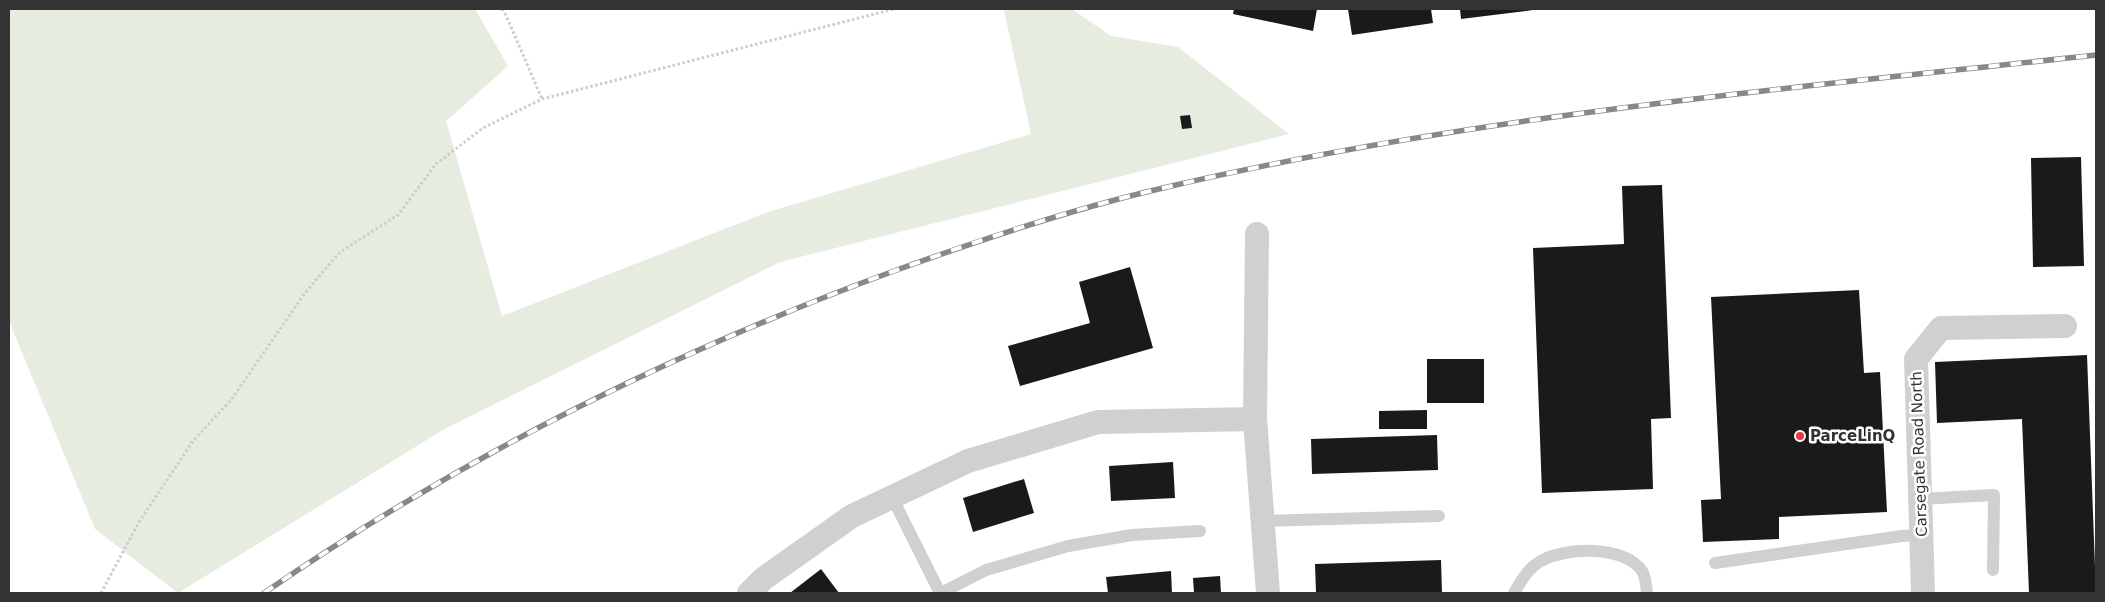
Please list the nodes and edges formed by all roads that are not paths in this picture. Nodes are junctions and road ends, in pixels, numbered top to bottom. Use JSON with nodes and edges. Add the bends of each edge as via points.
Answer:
{"nodes":[{"id":1,"x":1256,"y":234,"type":"dead end"},
{"id":2,"x":2065,"y":326,"type":"dead end"},
{"id":3,"x":1254,"y":419,"type":"junction"},
{"id":4,"x":892,"y":497,"type":"junction"},
{"id":5,"x":1920,"y":499,"type":"junction"},
{"id":6,"x":1439,"y":516,"type":"dead end"},
{"id":7,"x":1262,"y":521,"type":"junction"},
{"id":8,"x":1200,"y":532,"type":"dead end"},
{"id":9,"x":1921,"y":535,"type":"junction"},
{"id":10,"x":1715,"y":563,"type":"dead end"},
{"id":11,"x":1993,"y":570,"type":"dead end"},
{"id":12,"x":749,"y":593,"type":"edge"},
{"id":13,"x":940,"y":593,"type":"edge"},
{"id":14,"x":1268,"y":593,"type":"edge"},
{"id":15,"x":1514,"y":593,"type":"edge"},
{"id":16,"x":1647,"y":593,"type":"edge"},
{"id":17,"x":1923,"y":593,"type":"edge"}],
"edges":[{"from":1,"to":3,"type":"street"},
{"from":2,"to":5,"type":"street","name":"Carsegate Road North","via":[[1941,328],[1916,359]]},
{"from":3,"to":4,"type":"street","via":[[1098,422],[968,461]]},
{"from":3,"to":7,"type":"street"},
{"from":4,"to":12,"type":"street","via":[[852,516],[763,579]]},
{"from":4,"to":13,"type":"lane"},
{"from":5,"to":9,"type":"street","name":"Carsegate Road North"},
{"from":5,"to":11,"type":"lane","via":[[1994,495]]},
{"from":6,"to":7,"type":"lane"},
{"from":7,"to":14,"type":"street"},
{"from":8,"to":13,"type":"lane","via":[[1132,535],[1068,546],[986,570]]},
{"from":9,"to":10,"type":"lane"},
{"from":9,"to":17,"type":"street","name":"Carsegate Road North"},
{"from":15,"to":16,"type":"lane","via":[[1524,574],[1540,561],[1563,553],[1610,551],[1629,558],[1642,571]]}]}
